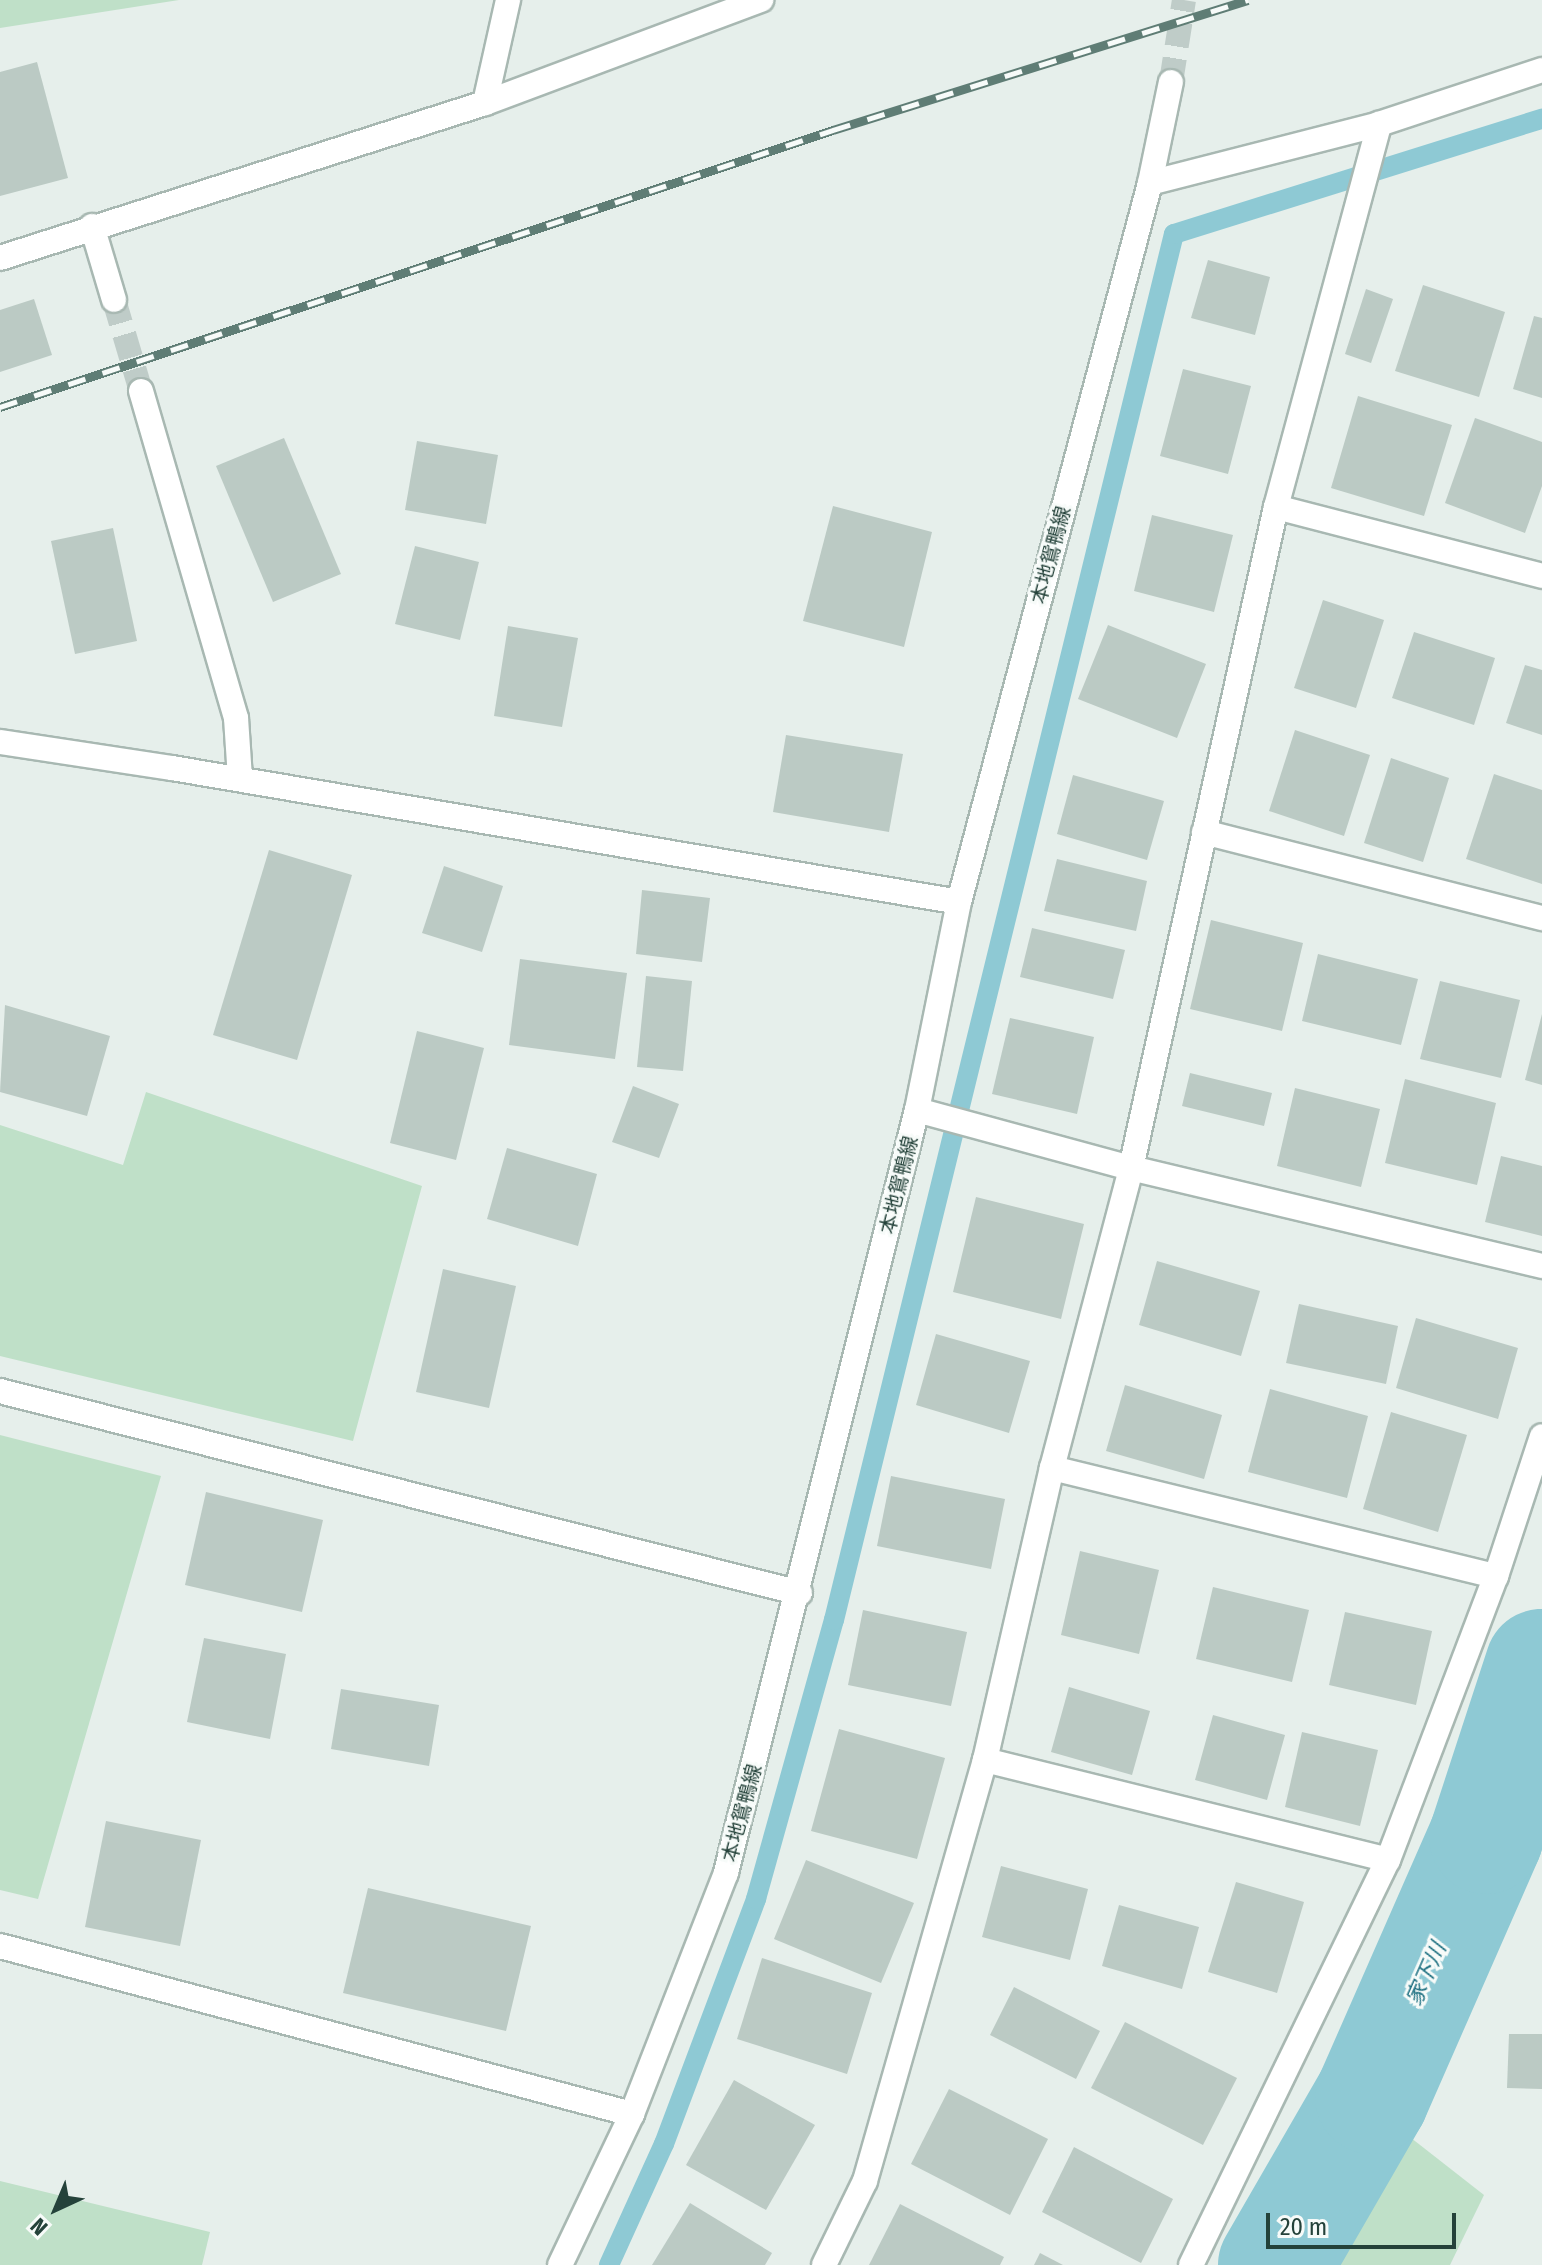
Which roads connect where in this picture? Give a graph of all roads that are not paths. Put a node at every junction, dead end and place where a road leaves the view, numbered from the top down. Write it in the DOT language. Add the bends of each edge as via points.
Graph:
graph roads {
  1 [pos="508,0"];
  2 [pos="761,0"];
  3 [pos="1542,70"];
  4 [pos="1171,82"];
  5 [pos="485,103"];
  6 [pos="1379,124"];
  7 [pos="1150,183"];
  8 [pos="92,226"];
  9 [pos="0,258"];
  10 [pos="114,300"];
  11 [pos="141,391"];
  12 [pos="1276,507"];
  13 [pos="1542,576"];
  14 [pos="0,742"];
  15 [pos="240,778"];
  16 [pos="1204,832"];
  17 [pos="959,902"];
  18 [pos="1542,918"];
  19 [pos="917,1110"];
  20 [pos="1131,1168"];
  21 [pos="1542,1266"];
  22 [pos="0,1391"];
  23 [pos="1542,1436"];
  24 [pos="1052,1468"];
  25 [pos="1496,1576"];
  26 [pos="800,1593"];
  27 [pos="985,1760"];
  28 [pos="1388,1860"];
  29 [pos="0,1946"];
  30 [pos="632,2114"];
  31 [pos="560,2265"];
  32 [pos="824,2265"];
  33 [pos="1191,2265"];
  1 -- 5 [label="street"];
  2 -- 5 [label="street"];
  3 -- 6 [label="street"];
  4 -- 7 [label="street, 本地鴛鴨線"];
  5 -- 8 [label="street"];
  6 -- 7 [label="street"];
  6 -- 12 [label="street"];
  7 -- 17 [label="street, 本地鴛鴨線"];
  8 -- 9 [label="street"];
  8 -- 10 [label="street"];
  11 -- 15 [label="street" via="236,718"];
  12 -- 13 [label="street"];
  12 -- 16 [label="street"];
  14 -- 15 [label="street"];
  15 -- 17 [label="street"];
  16 -- 18 [label="street"];
  16 -- 20 [label="street"];
  17 -- 19 [label="street, 本地鴛鴨線"];
  19 -- 20 [label="street"];
  19 -- 26 [label="street, 本地鴛鴨線"];
  20 -- 21 [label="street"];
  20 -- 24 [label="street"];
  22 -- 26 [label="street"];
  23 -- 25 [label="street"];
  24 -- 25 [label="street"];
  24 -- 27 [label="street"];
  25 -- 28 [label="street"];
  26 -- 30 [label="street, 本地鴛鴨線" via="726,1873"];
  27 -- 28 [label="street"];
  27 -- 32 [label="street" via="865,2181"];
  28 -- 33 [label="street"];
  29 -- 30 [label="street"];
  30 -- 31 [label="street, 本地鴛鴨線"];
}
